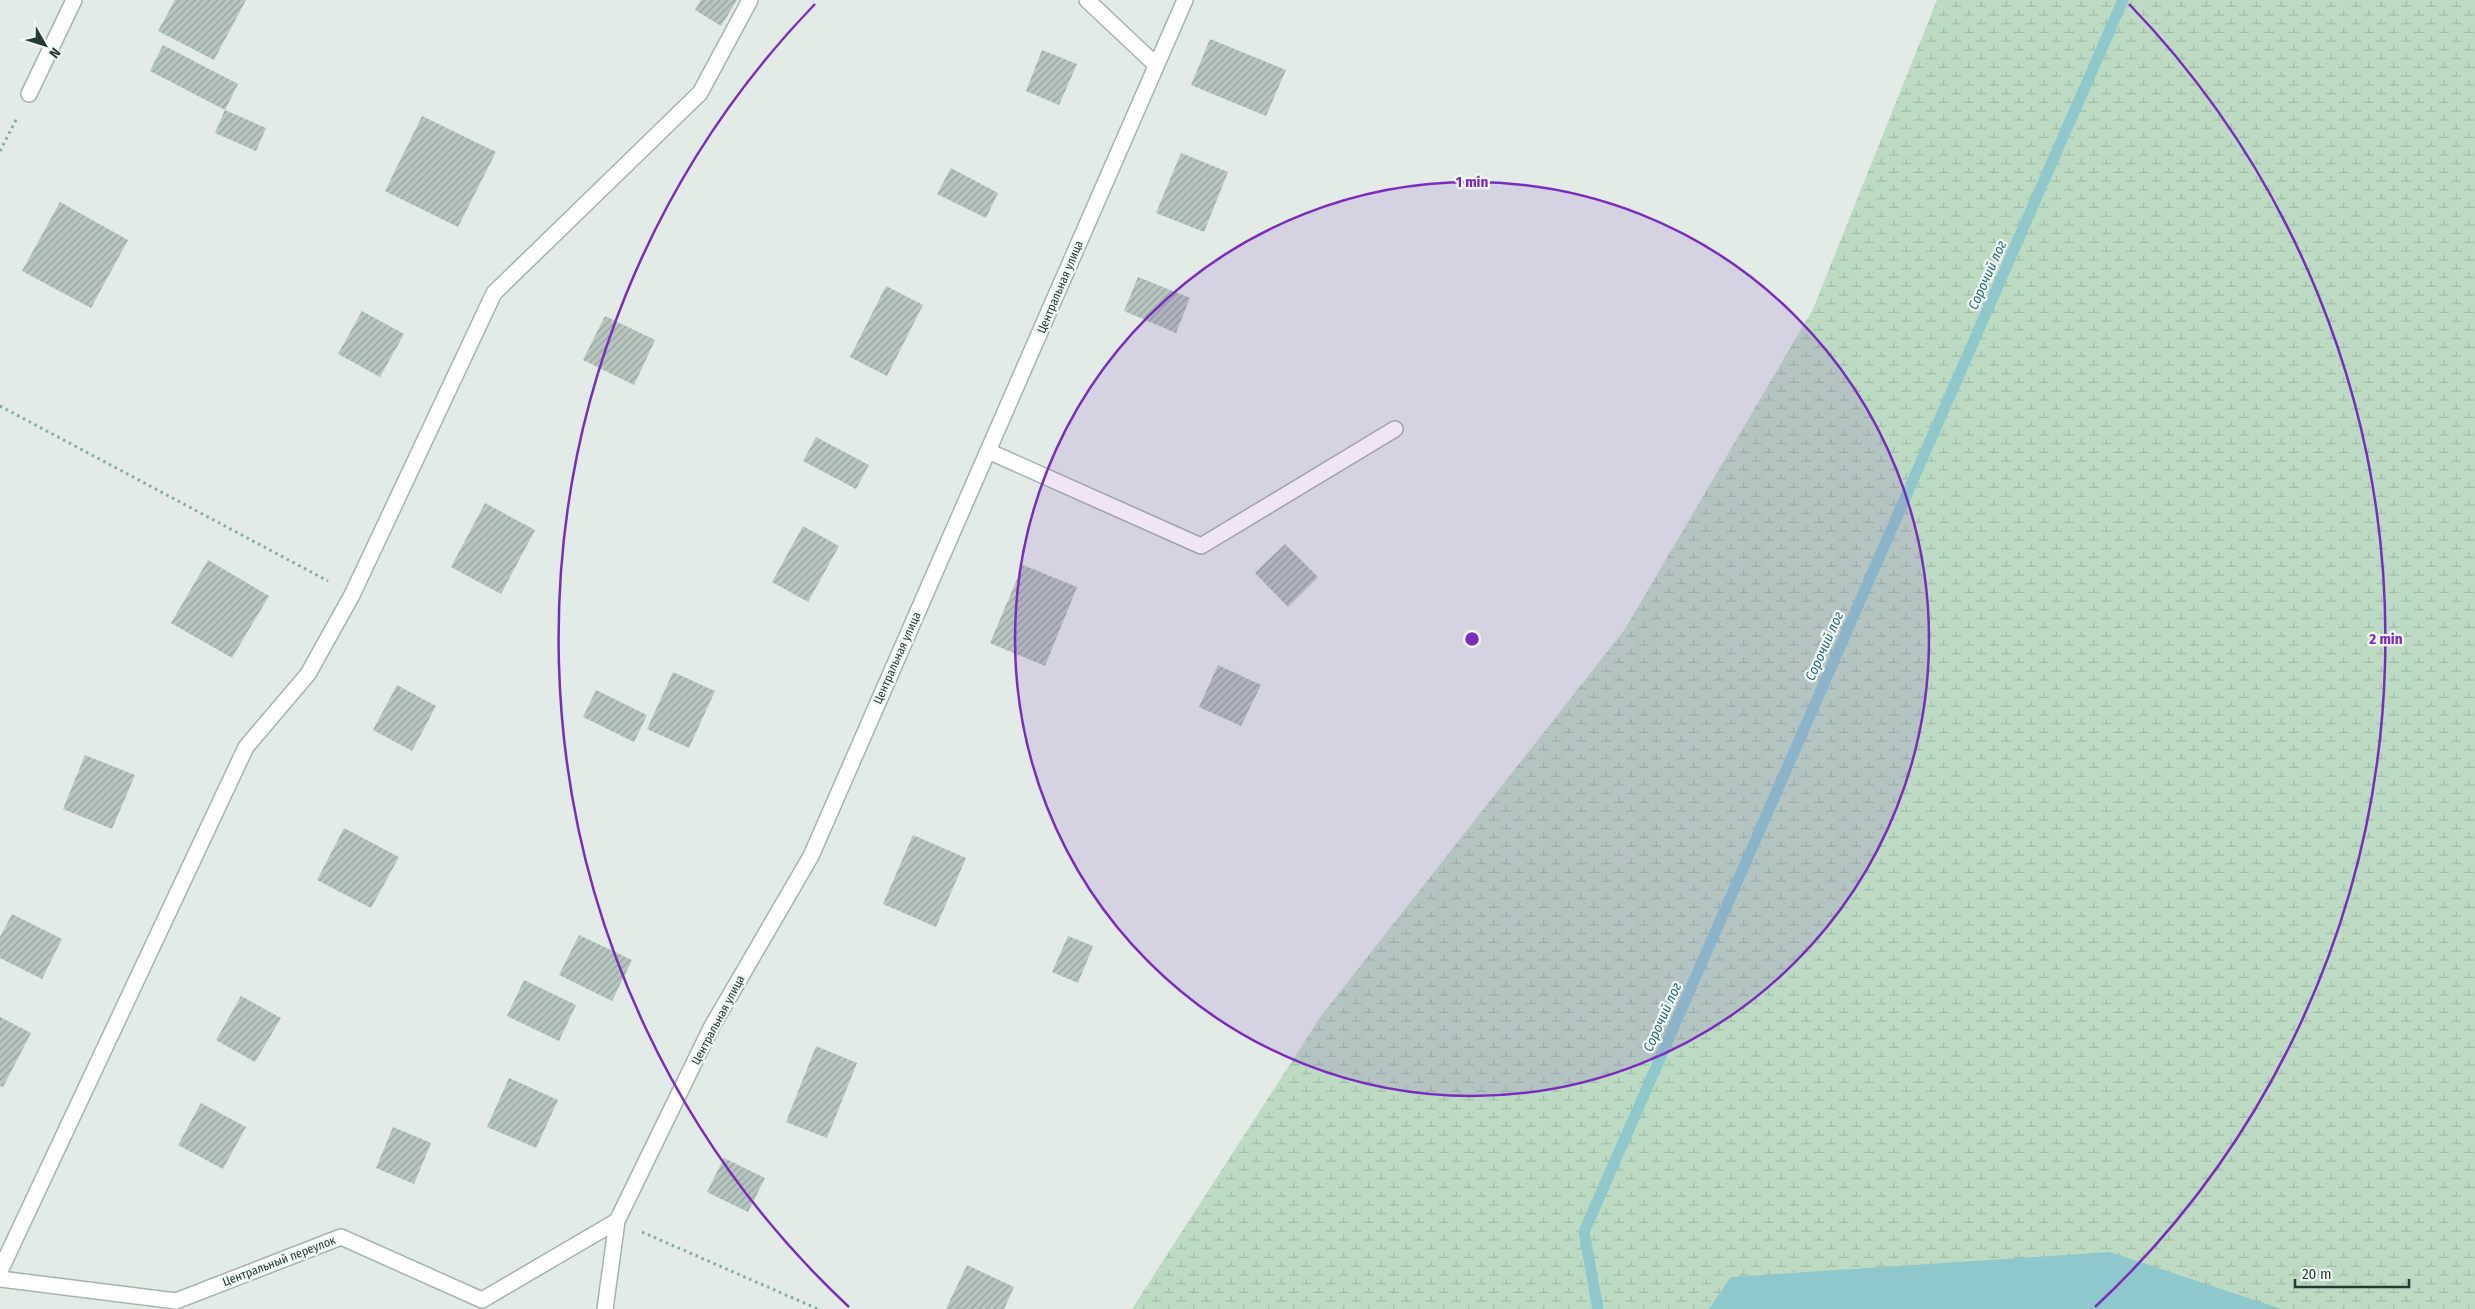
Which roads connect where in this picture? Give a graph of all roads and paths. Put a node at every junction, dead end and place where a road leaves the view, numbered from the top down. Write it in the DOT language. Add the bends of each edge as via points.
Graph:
graph roads {
  1 [pos="74,0"];
  2 [pos="750,0"];
  3 [pos="1087,0"];
  4 [pos="1185,0"];
  5 [pos="1156,65"];
  6 [pos="29,94"];
  7 [pos="0,151"];
  8 [pos="0,406"];
  9 [pos="1395,429"];
  10 [pos="988,451"];
  11 [pos="352,595"];
  12 [pos="617,1221"];
  13 [pos="0,1271"];
  14 [pos="0,1279"];
  15 [pos="605,1309"];
  16 [pos="818,1309"];
  1 -- 6 [label="street"];
  2 -- 11 [label="street" via="700,93 494,293"];
  3 -- 5 [label="street"];
  4 -- 5 [label="street, Центральная улица"];
  5 -- 10 [label="street, Центральная улица"];
  6 -- 7 [label="path"];
  8 -- 11 [label="path"];
  9 -- 10 [label="street" via="1201,546"];
  10 -- 12 [label="street, Центральная улица" via="810,856 712,1028"];
  11 -- 13 [label="street" via="308,674 246,747"];
  12 -- 14 [label="street, Центральный переулок" via="482,1300 341,1237 176,1301"];
  12 -- 15 [label="street, Центральная улица"];
  12 -- 16 [label="path"];
}
